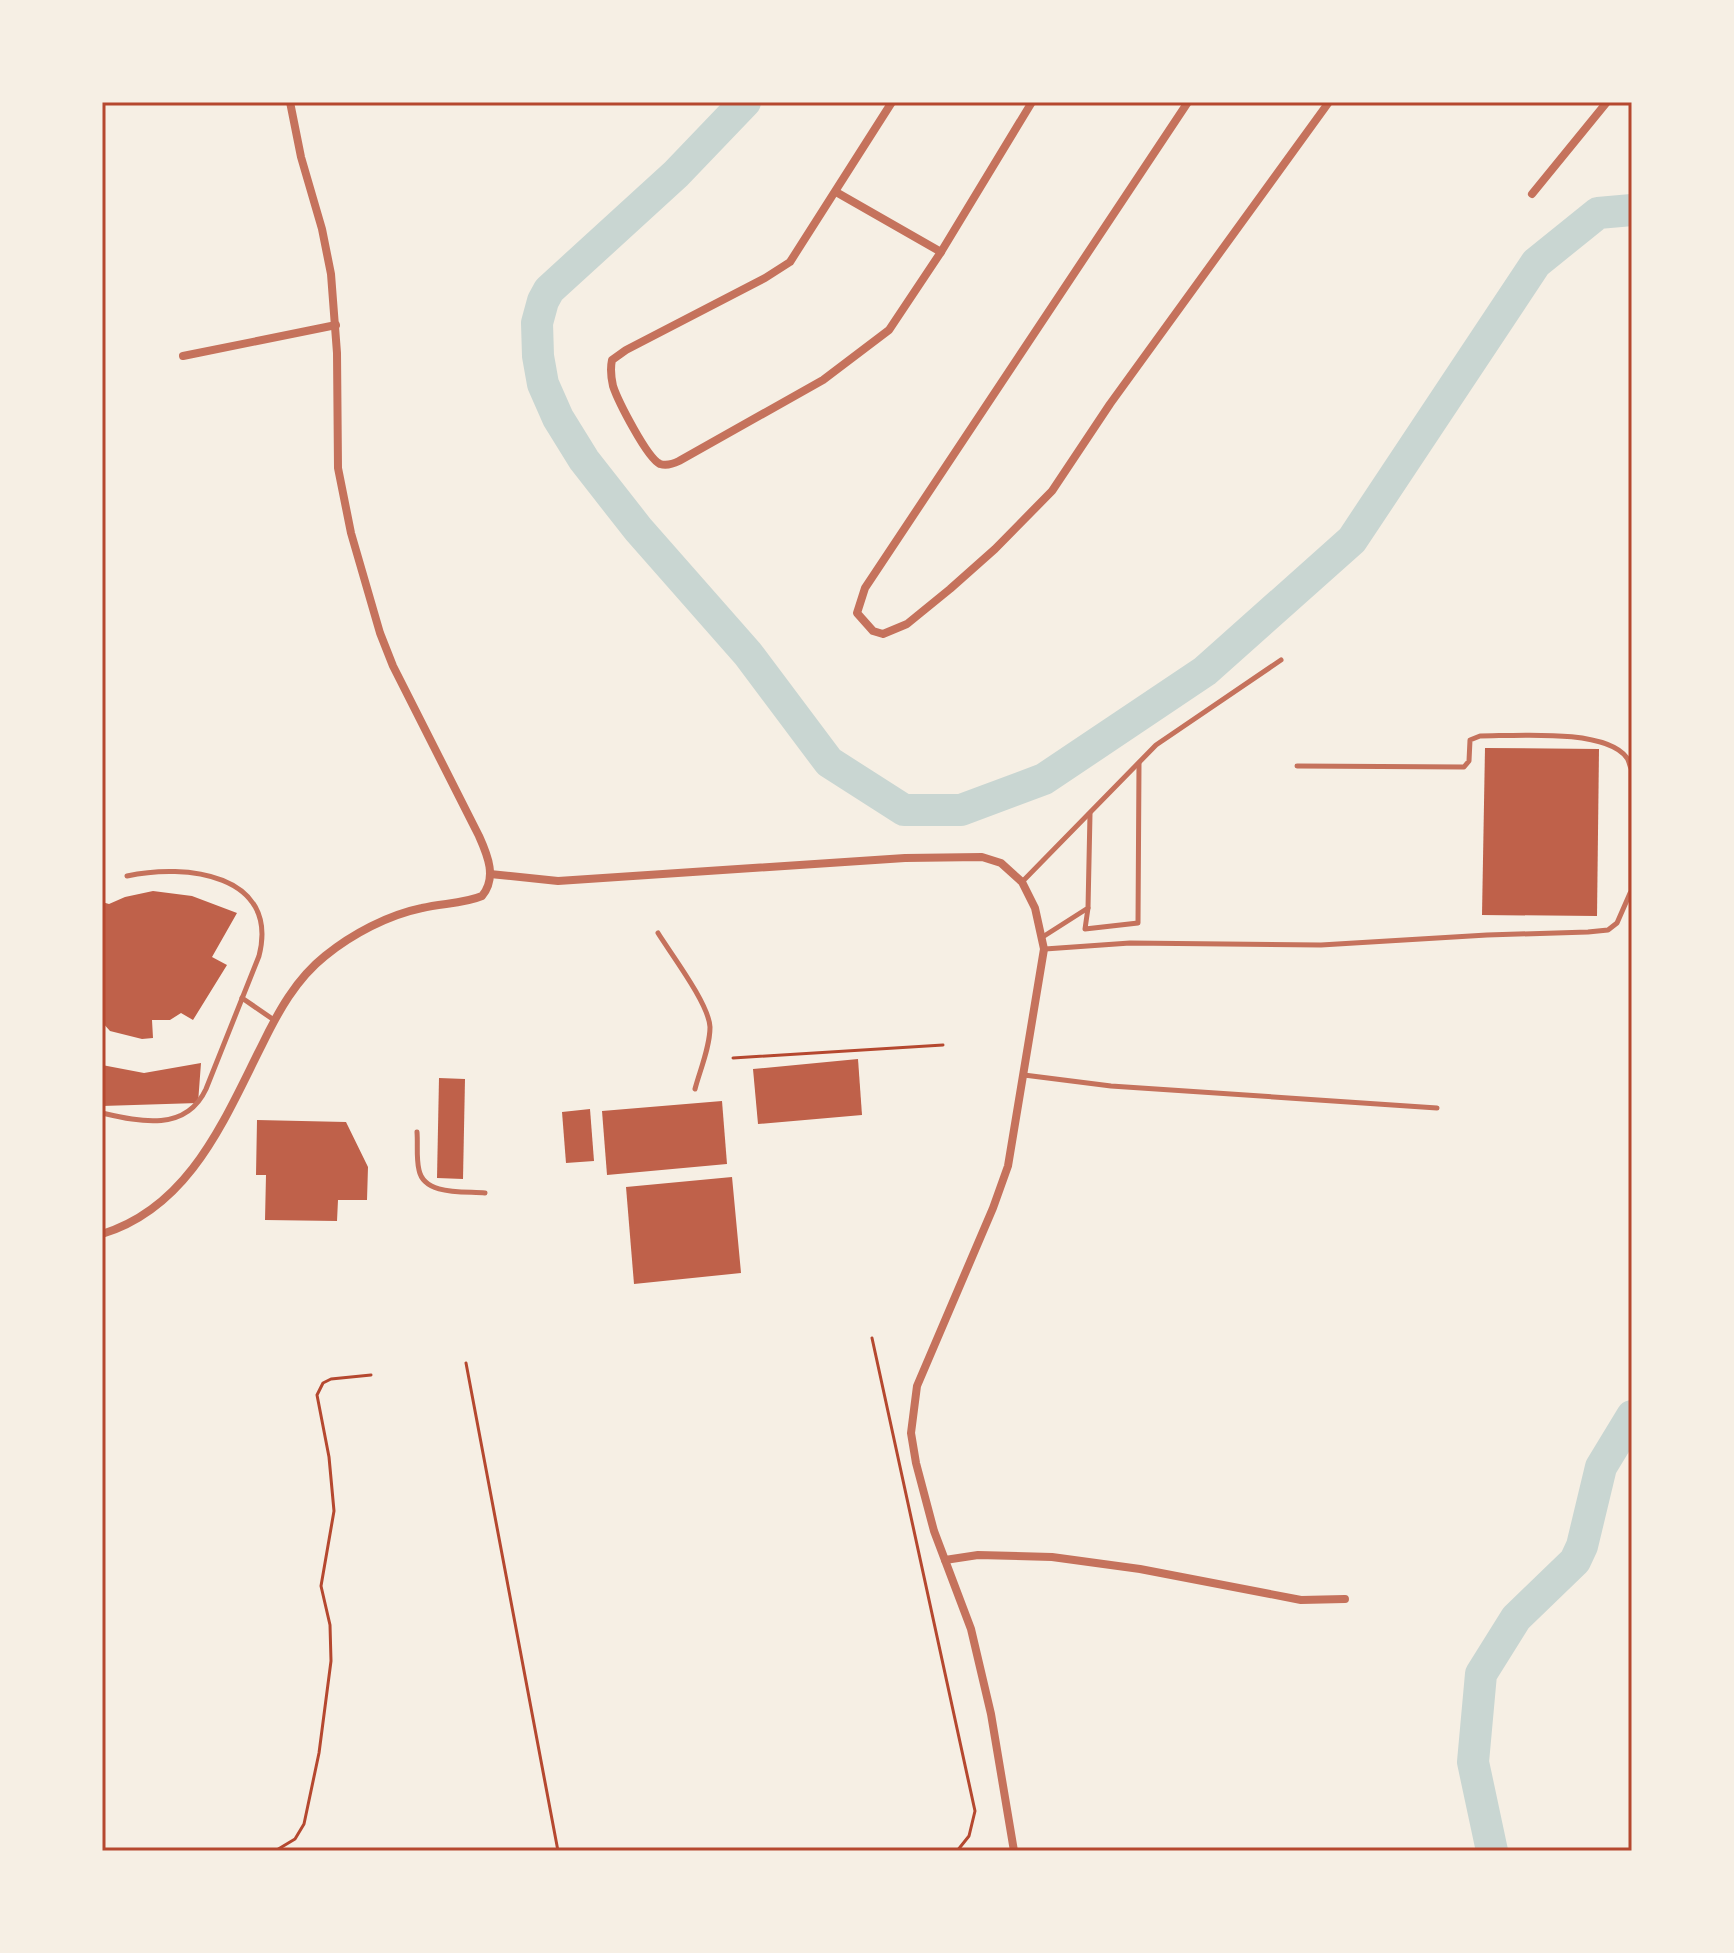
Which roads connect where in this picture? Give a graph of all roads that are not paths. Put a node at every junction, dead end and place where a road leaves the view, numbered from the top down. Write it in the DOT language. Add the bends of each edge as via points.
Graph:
graph roads {
  1 [pos="290,102"];
  2 [pos="892,102"];
  3 [pos="1032,102"];
  4 [pos="1188,102"];
  5 [pos="1329,102"];
  6 [pos="1607,102"];
  7 [pos="836,192"];
  8 [pos="1532,194"];
  9 [pos="941,252"];
  10 [pos="336,325"];
  11 [pos="183,356"];
  12 [pos="1281,660"];
  13 [pos="1139,762"];
  14 [pos="1297,766"];
  15 [pos="1090,813"];
  16 [pos="490,874"];
  17 [pos="127,876"];
  18 [pos="1022,882"];
  19 [pos="1088,908"];
  20 [pos="658,933"];
  21 [pos="1041,938"];
  22 [pos="1044,949"];
  23 [pos="242,998"];
  24 [pos="274,1020"];
  25 [pos="1023,1075"];
  26 [pos="695,1089"];
  27 [pos="1437,1108"];
  28 [pos="102,1113"];
  29 [pos="417,1132"];
  30 [pos="485,1193"];
  31 [pos="102,1234"];
  32 [pos="945,1560"];
  33 [pos="1345,1599"];
  34 [pos="1014,1851"];
  1 -- 10 [label="street" via="325,239"];
  2 -- 7 [label="street"];
  3 -- 9 [label="street"];
  4 -- 5 [label="street" via="865,588 857,613 873,631 883,634 907,624 1052,491"];
  6 -- 8 [label="street"];
  7 -- 9 [label="street"];
  7 -- 9 [label="street" via="790,262 615,356 610,365 617,394 660,464 673,464 823,380 869,346 900,316"];
  10 -- 11 [label="street"];
  10 -- 16 [label="street" via="338,468 366,585 393,666 479,836"];
  12 -- 13 [label="lane"];
  13 -- 15 [label="lane"];
  13 -- 19 [label="lane" via="1138,923 1085,929"];
  14 -- 22 [label="lane" via="1464,767 1470,740 1480,736 1580,738 1614,747 1628,759 1631,770 1631,891 1624,910 1608,930 1588,932 1335,945 1130,943"];
  15 -- 18 [label="lane"];
  15 -- 19 [label="lane"];
  16 -- 18 [label="street" via="558,881 982,857 1001,863"];
  16 -- 24 [label="street" via="482,896 407,912 345,941 306,974"];
  17 -- 23 [label="lane" via="191,872 245,893 256,907 263,934"];
  18 -- 21 [label="street"];
  19 -- 21 [label="lane"];
  20 -- 26 [label="lane" via="709,1020"];
  21 -- 22 [label="street"];
  22 -- 25 [label="street"];
  23 -- 24 [label="lane"];
  23 -- 28 [label="lane" via="201,1101 191,1112 166,1120"];
  24 -- 31 [label="street" via="191,1173 154,1209"];
  25 -- 27 [label="lane"];
  25 -- 32 [label="street" via="1008,1166 917,1386 911,1433"];
  29 -- 30 [label="lane" via="419,1172 425,1182 435,1188"];
  32 -- 33 [label="street" via="978,1555 1052,1557 1301,1600"];
  32 -- 34 [label="street" via="971,1629"];
}
